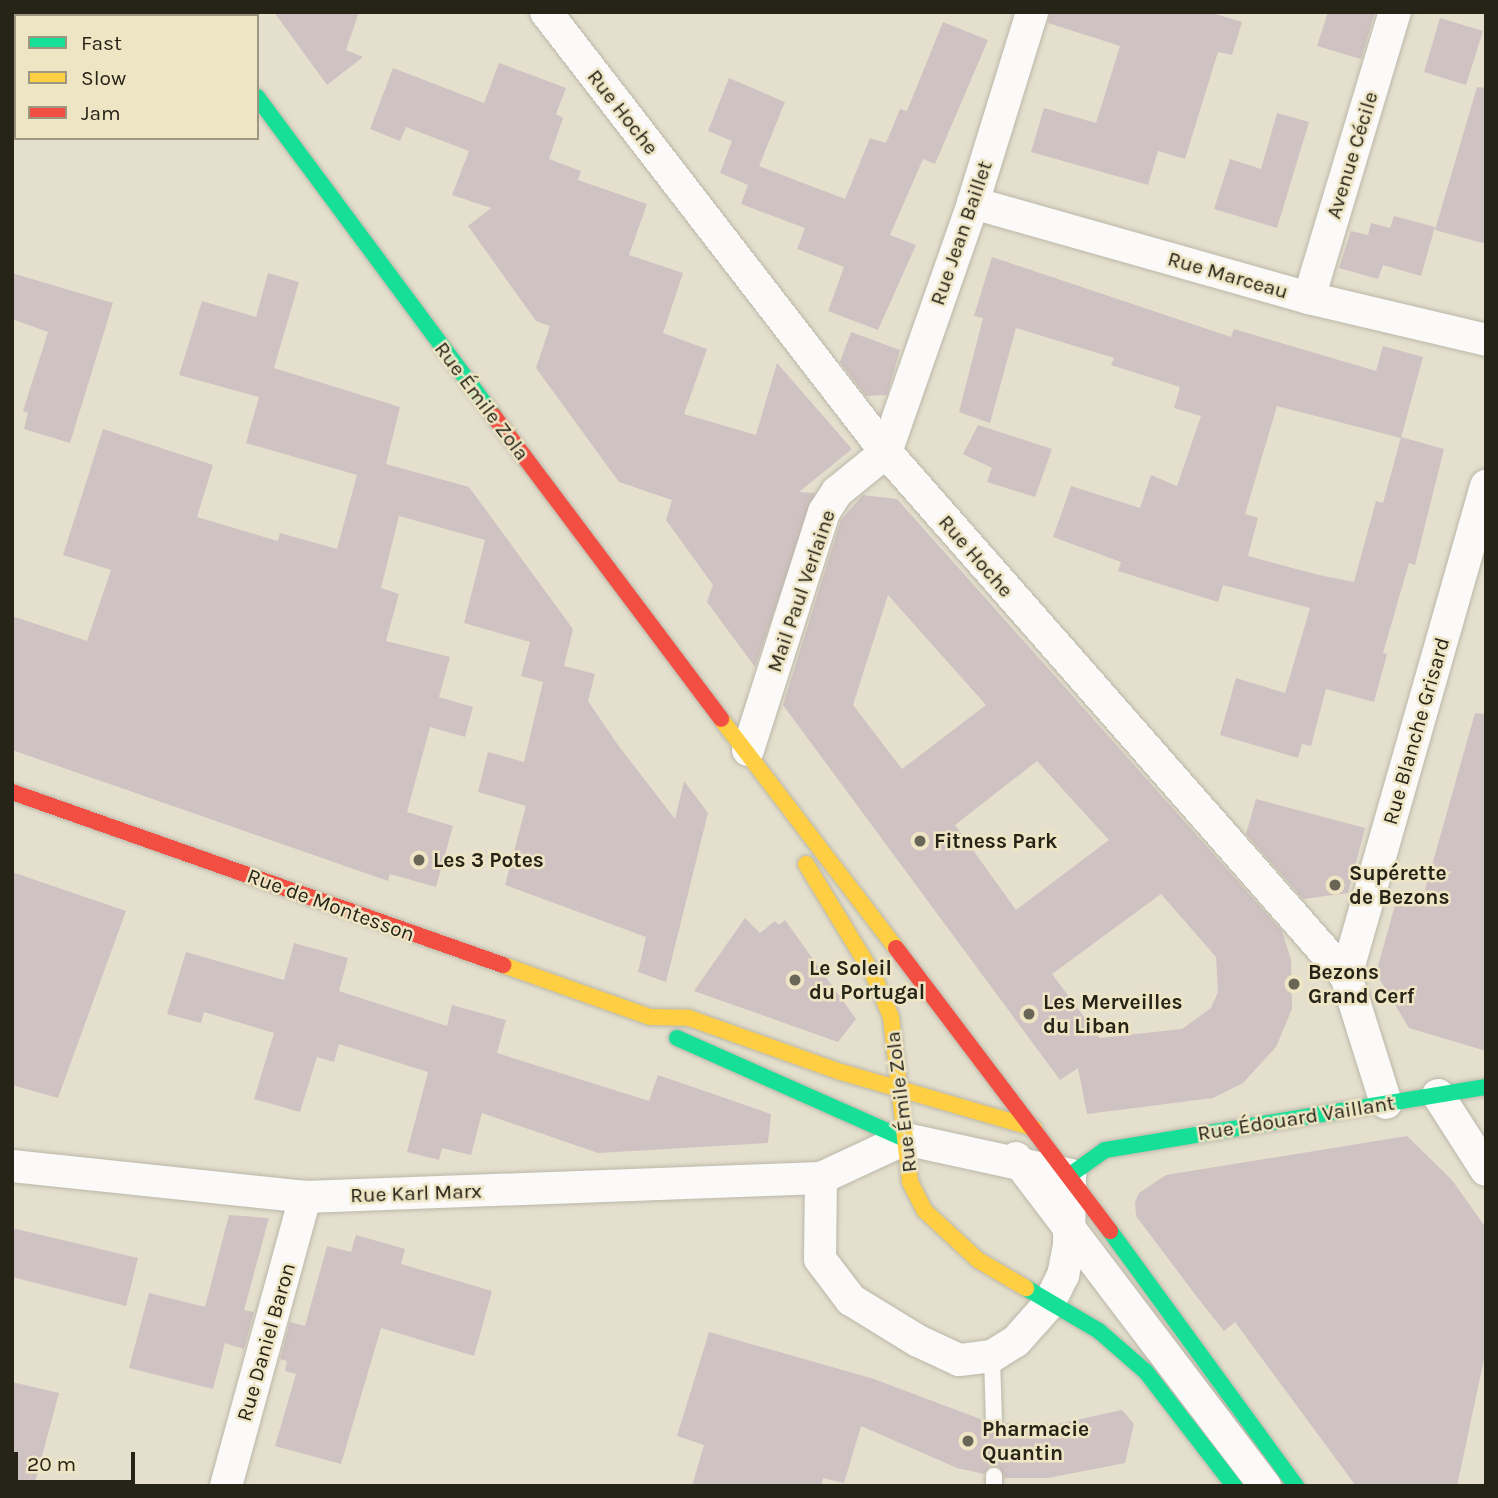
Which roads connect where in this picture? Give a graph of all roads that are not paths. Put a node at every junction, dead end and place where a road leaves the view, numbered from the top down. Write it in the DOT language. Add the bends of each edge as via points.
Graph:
graph roads {
  1 [pos="546,12"];
  2 [pos="1032,12"];
  3 [pos="1395,12"];
  4 [pos="259,100"];
  5 [pos="973,203"];
  6 [pos="1309,299"];
  7 [pos="1486,341"];
  8 [pos="886,452"];
  9 [pos="1486,486"];
  10 [pos="708,704"];
  11 [pos="748,750"];
  12 [pos="12,792"];
  13 [pos="1346,976"];
  14 [pos="650,1017"];
  15 [pos="1486,1087"];
  16 [pos="898,1090"];
  17 [pos="1438,1095"];
  18 [pos="1386,1103"];
  19 [pos="984,1114"];
  20 [pos="1034,1128"];
  21 [pos="1058,1135"];
  22 [pos="905,1139"];
  23 [pos="1082,1142"];
  24 [pos="1105,1150"];
  25 [pos="1020,1163"];
  26 [pos="12,1166"];
  27 [pos="1486,1170"];
  28 [pos="1070,1175"];
  29 [pos="821,1178"];
  30 [pos="305,1197"];
  31 [pos="1069,1229"];
  32 [pos="1049,1304"];
  33 [pos="992,1356"];
  34 [pos="993,1423"];
  35 [pos="226,1486"];
  36 [pos="1234,1486"];
  37 [pos="1265,1486"];
  38 [pos="1296,1486"];
  1 -- 8 [label="street, Rue Hoche"];
  2 -- 5 [label="street, Rue Jean Baillet"];
  3 -- 6 [label="street, Avenue Cécile"];
  4 -- 10 [label="main road, Rue Émile Zola"];
  5 -- 6 [label="street, Rue Marceau"];
  5 -- 8 [label="street, Rue Jean Baillet"];
  6 -- 7 [label="street, Rue Marceau"];
  8 -- 11 [label="street, Mail Paul Verlaine" via="837,492 824,512"];
  8 -- 13 [label="street, Rue Hoche"];
  9 -- 13 [label="street, Rue Blanche Grisard"];
  10 -- 11 [label="main road, Rue Émile Zola"];
  10 -- 16 [label="main road, Rue Émile Zola" via="873,974 891,1017"];
  11 -- 20 [label="main road, Rue Émile Zola"];
  12 -- 14 [label="main road, Rue de Montesson"];
  13 -- 18 [label="street, Rue Hoche"];
  14 -- 16 [label="main road, Rue de Montesson" via="689,1018"];
  14 -- 22 [label="main road, Rue de Montesson" via="682,1043 803,1090"];
  15 -- 17 [label="main road, Rue Édouard Vaillant"];
  16 -- 19 [label="main road, Rue de Montesson"];
  16 -- 22 [label="main road, Rue Émile Zola"];
  17 -- 18 [label="main road, Rue Édouard Vaillant"];
  17 -- 27 [label="street"];
  18 -- 24 [label="main road, Rue Édouard Vaillant"];
  19 -- 20 [label="main road, Rue de Montesson"];
  19 -- 25 [label="street"];
  20 -- 21 [label="main road"];
  20 -- 28 [label="main road, Rue Émile Zola"];
  22 -- 25 [label="street"];
  22 -- 29 [label="street"];
  22 -- 32 [label="main road, Rue Émile Zola" via="910,1182 925,1211 978,1260"];
  23 -- 24 [label="main road, Rue Édouard Vaillant"];
  24 -- 28 [label="main road, Rue Édouard Vaillant"];
  25 -- 28 [label="street"];
  25 -- 31 [label="street"];
  26 -- 30 [label="street, Rue Karl Marx"];
  28 -- 31 [label="street"];
  28 -- 38 [label="main road, Rue Émile Zola"];
  29 -- 30 [label="street, Rue Karl Marx"];
  29 -- 33 [label="street" via="820,1259 851,1300 959,1360"];
  30 -- 35 [label="street, Rue Daniel Baron"];
  31 -- 32 [label="street" via="1063,1275"];
  31 -- 37 [label="street"];
  32 -- 33 [label="street" via="1016,1341"];
  32 -- 36 [label="main road, Rue Émile Zola" via="1099,1331 1146,1372"];
  33 -- 34 [label="lane"];
}
